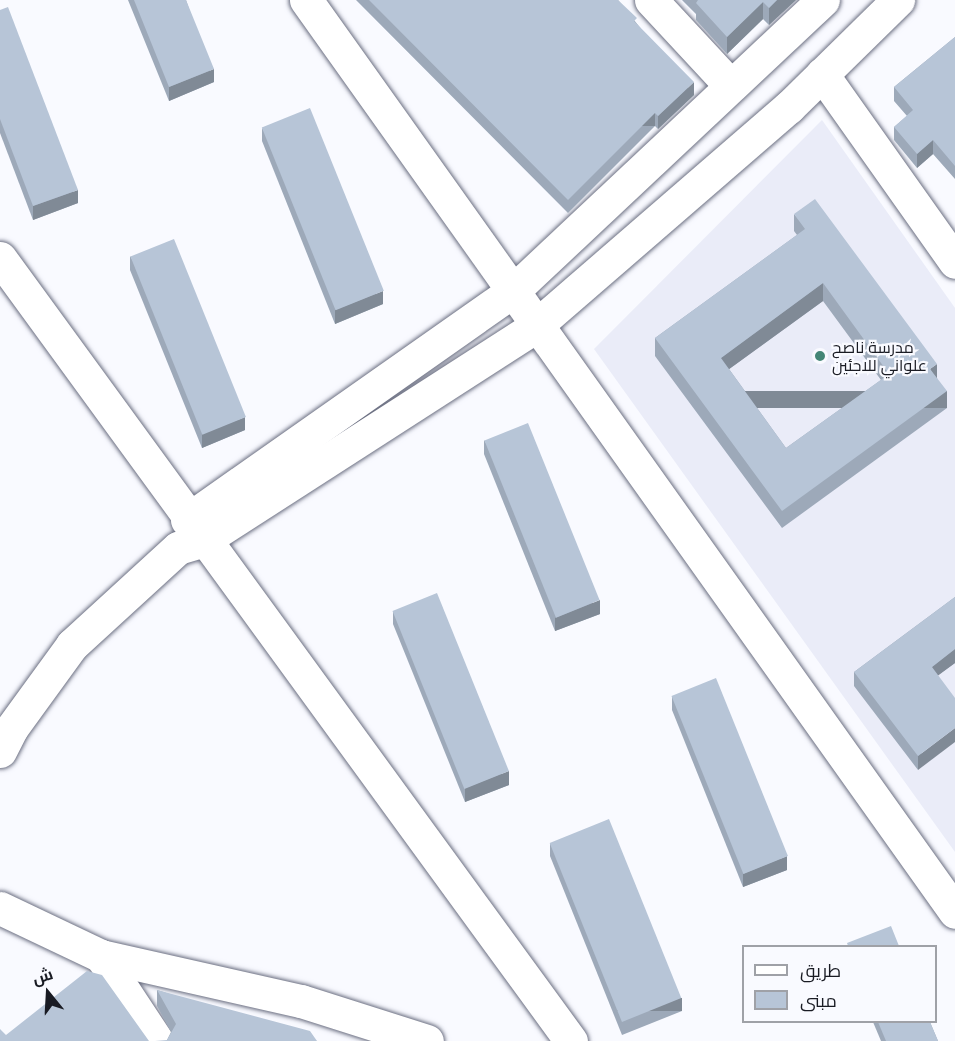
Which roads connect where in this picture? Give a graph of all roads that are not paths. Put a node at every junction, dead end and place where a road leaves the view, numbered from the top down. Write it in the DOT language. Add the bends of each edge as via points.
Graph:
graph roads {
  1 [pos="306,0"];
  2 [pos="651,0"];
  3 [pos="823,0"];
  4 [pos="898,0"];
  5 [pos="822,74"];
  6 [pos="731,86"];
  7 [pos="952,254"];
  8 [pos="0,258"];
  9 [pos="513,291"];
  10 [pos="537,325"];
  11 [pos="190,536"];
  12 [pos="0,751"];
  13 [pos="0,909"];
  14 [pos="955,912"];
  15 [pos="101,956"];
  16 [pos="157,1041"];
  17 [pos="427,1041"];
  18 [pos="572,1041"];
  1 -- 9 [label="main road"];
  2 -- 6 [label="main road"];
  3 -- 6 [label="main road"];
  4 -- 5 [label="main road"];
  5 -- 7 [label="main road"];
  5 -- 10 [label="main road"];
  6 -- 9 [label="main road"];
  8 -- 11 [label="main road"];
  9 -- 10 [label="main road"];
  9 -- 11 [label="main road"];
  10 -- 11 [label="main road"];
  10 -- 14 [label="main road"];
  11 -- 12 [label="main road" via="72,645 11,729"];
  11 -- 18 [label="main road"];
  13 -- 15 [label="main road"];
  15 -- 16 [label="main road"];
  15 -- 17 [label="main road" via="301,1001"];
}
